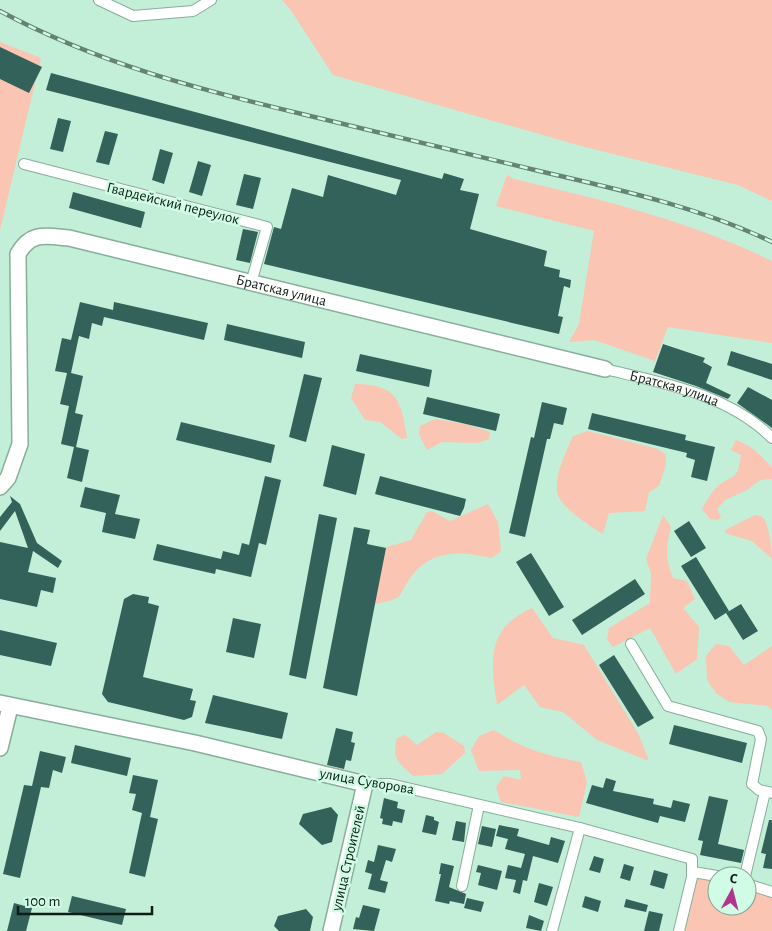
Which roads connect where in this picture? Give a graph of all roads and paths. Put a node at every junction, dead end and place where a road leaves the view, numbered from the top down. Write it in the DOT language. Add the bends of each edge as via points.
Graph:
graph roads {
  1 [pos="99,0"];
  2 [pos="211,0"];
  3 [pos="24,164"];
  4 [pos="251,283"];
  5 [pos="605,369"];
  6 [pos="772,438"];
  7 [pos="0,487"];
  8 [pos="631,644"];
  9 [pos="5,705"];
  10 [pos="0,748"];
  11 [pos="365,784"];
  12 [pos="768,793"];
  13 [pos="479,804"];
  14 [pos="580,828"];
  15 [pos="748,866"];
  16 [pos="693,872"];
  17 [pos="707,874"];
  18 [pos="462,886"];
  19 [pos="757,887"];
  20 [pos="772,892"];
  21 [pos="331,931"];
  22 [pos="552,931"];
  23 [pos="680,931"];
  1 -- 2 [label="street" via="133,16 193,11"];
  3 -- 4 [label="street, Гвардейский переулок" via="267,227"];
  4 -- 5 [label="street, Братская улица"];
  4 -- 7 [label="street, Братская улица" via="69,238 41,235 25,242 18,254 20,444 8,478"];
  5 -- 6 [label="street, Братская улица" via="703,395"];
  8 -- 12 [label="street" via="668,706 758,731 760,739 752,780 755,788"];
  9 -- 10 [label="street"];
  9 -- 11 [label="street, улица Суворова" via="196,744"];
  11 -- 13 [label="street, улица Суворова" via="390,784"];
  11 -- 21 [label="street, улица Строителей"];
  12 -- 15 [label="street"];
  13 -- 14 [label="street, улица Суворова"];
  13 -- 18 [label="street"];
  14 -- 16 [label="street, улица Суворова" via="692,859"];
  14 -- 22 [label="street"];
  16 -- 17 [label="street"];
  16 -- 23 [label="street"];
  19 -- 20 [label="street"];
}
